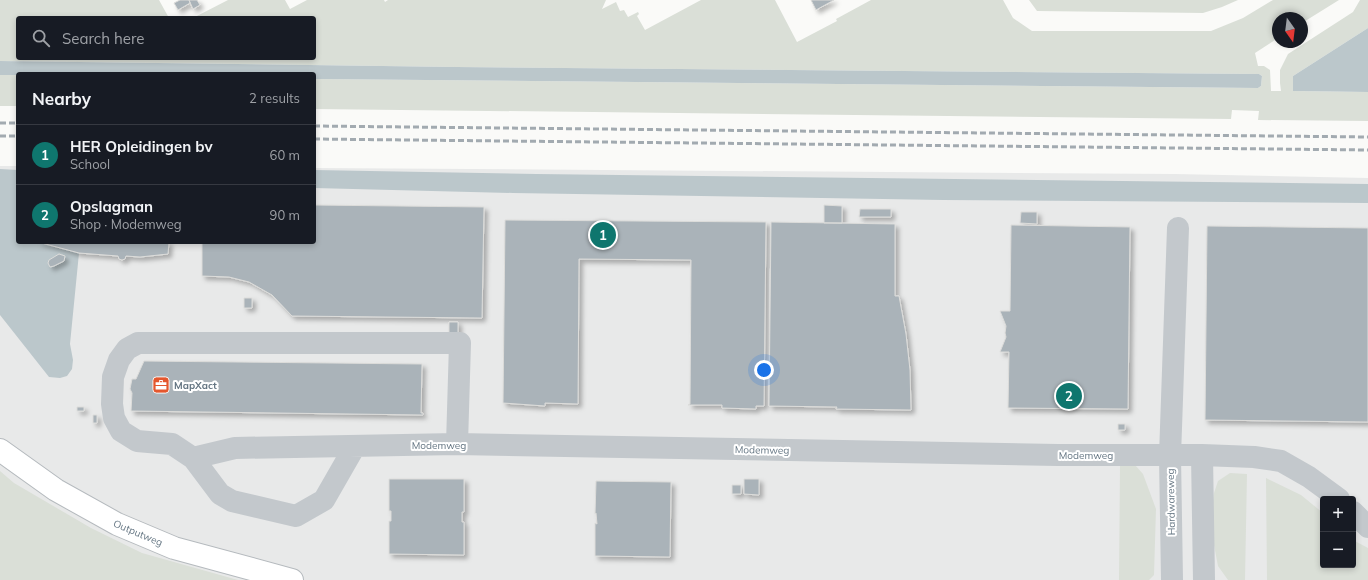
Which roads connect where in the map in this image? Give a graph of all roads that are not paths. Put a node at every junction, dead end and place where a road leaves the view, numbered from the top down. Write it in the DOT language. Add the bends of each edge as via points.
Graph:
graph roads {
  1 [pos="1178,228"];
  2 [pos="457,444"];
  3 [pos="355,446"];
  4 [pos="0,450"];
  5 [pos="1202,455"];
  6 [pos="1170,456"];
  7 [pos="193,458"];
  8 [pos="1335,496"];
  9 [pos="1356,515"];
  10 [pos="1368,526"];
  11 [pos="292,580"];
  12 [pos="1172,580"];
  13 [pos="1204,580"];
  1 -- 6 [label="street"];
  2 -- 3 [label="street, Modemweg"];
  2 -- 6 [label="street, Modemweg"];
  2 -- 7 [label="street" via="460,343 138,343 127,349 119,360 113,377 114,418 121,431 138,441 172,444"];
  3 -- 7 [label="street, Modemweg" via="235,448"];
  3 -- 7 [label="street" via="324,500 296,516 232,501 220,494"];
  4 -- 11 [label="main road, Outputweg" via="56,490 116,524 174,548"];
  5 -- 6 [label="street, Hardwareweg"];
  5 -- 8 [label="street, Hardwareweg" via="1281,461"];
  5 -- 13 [label="street"];
  6 -- 12 [label="street, Hardwareweg"];
  9 -- 10 [label="street"];
}
